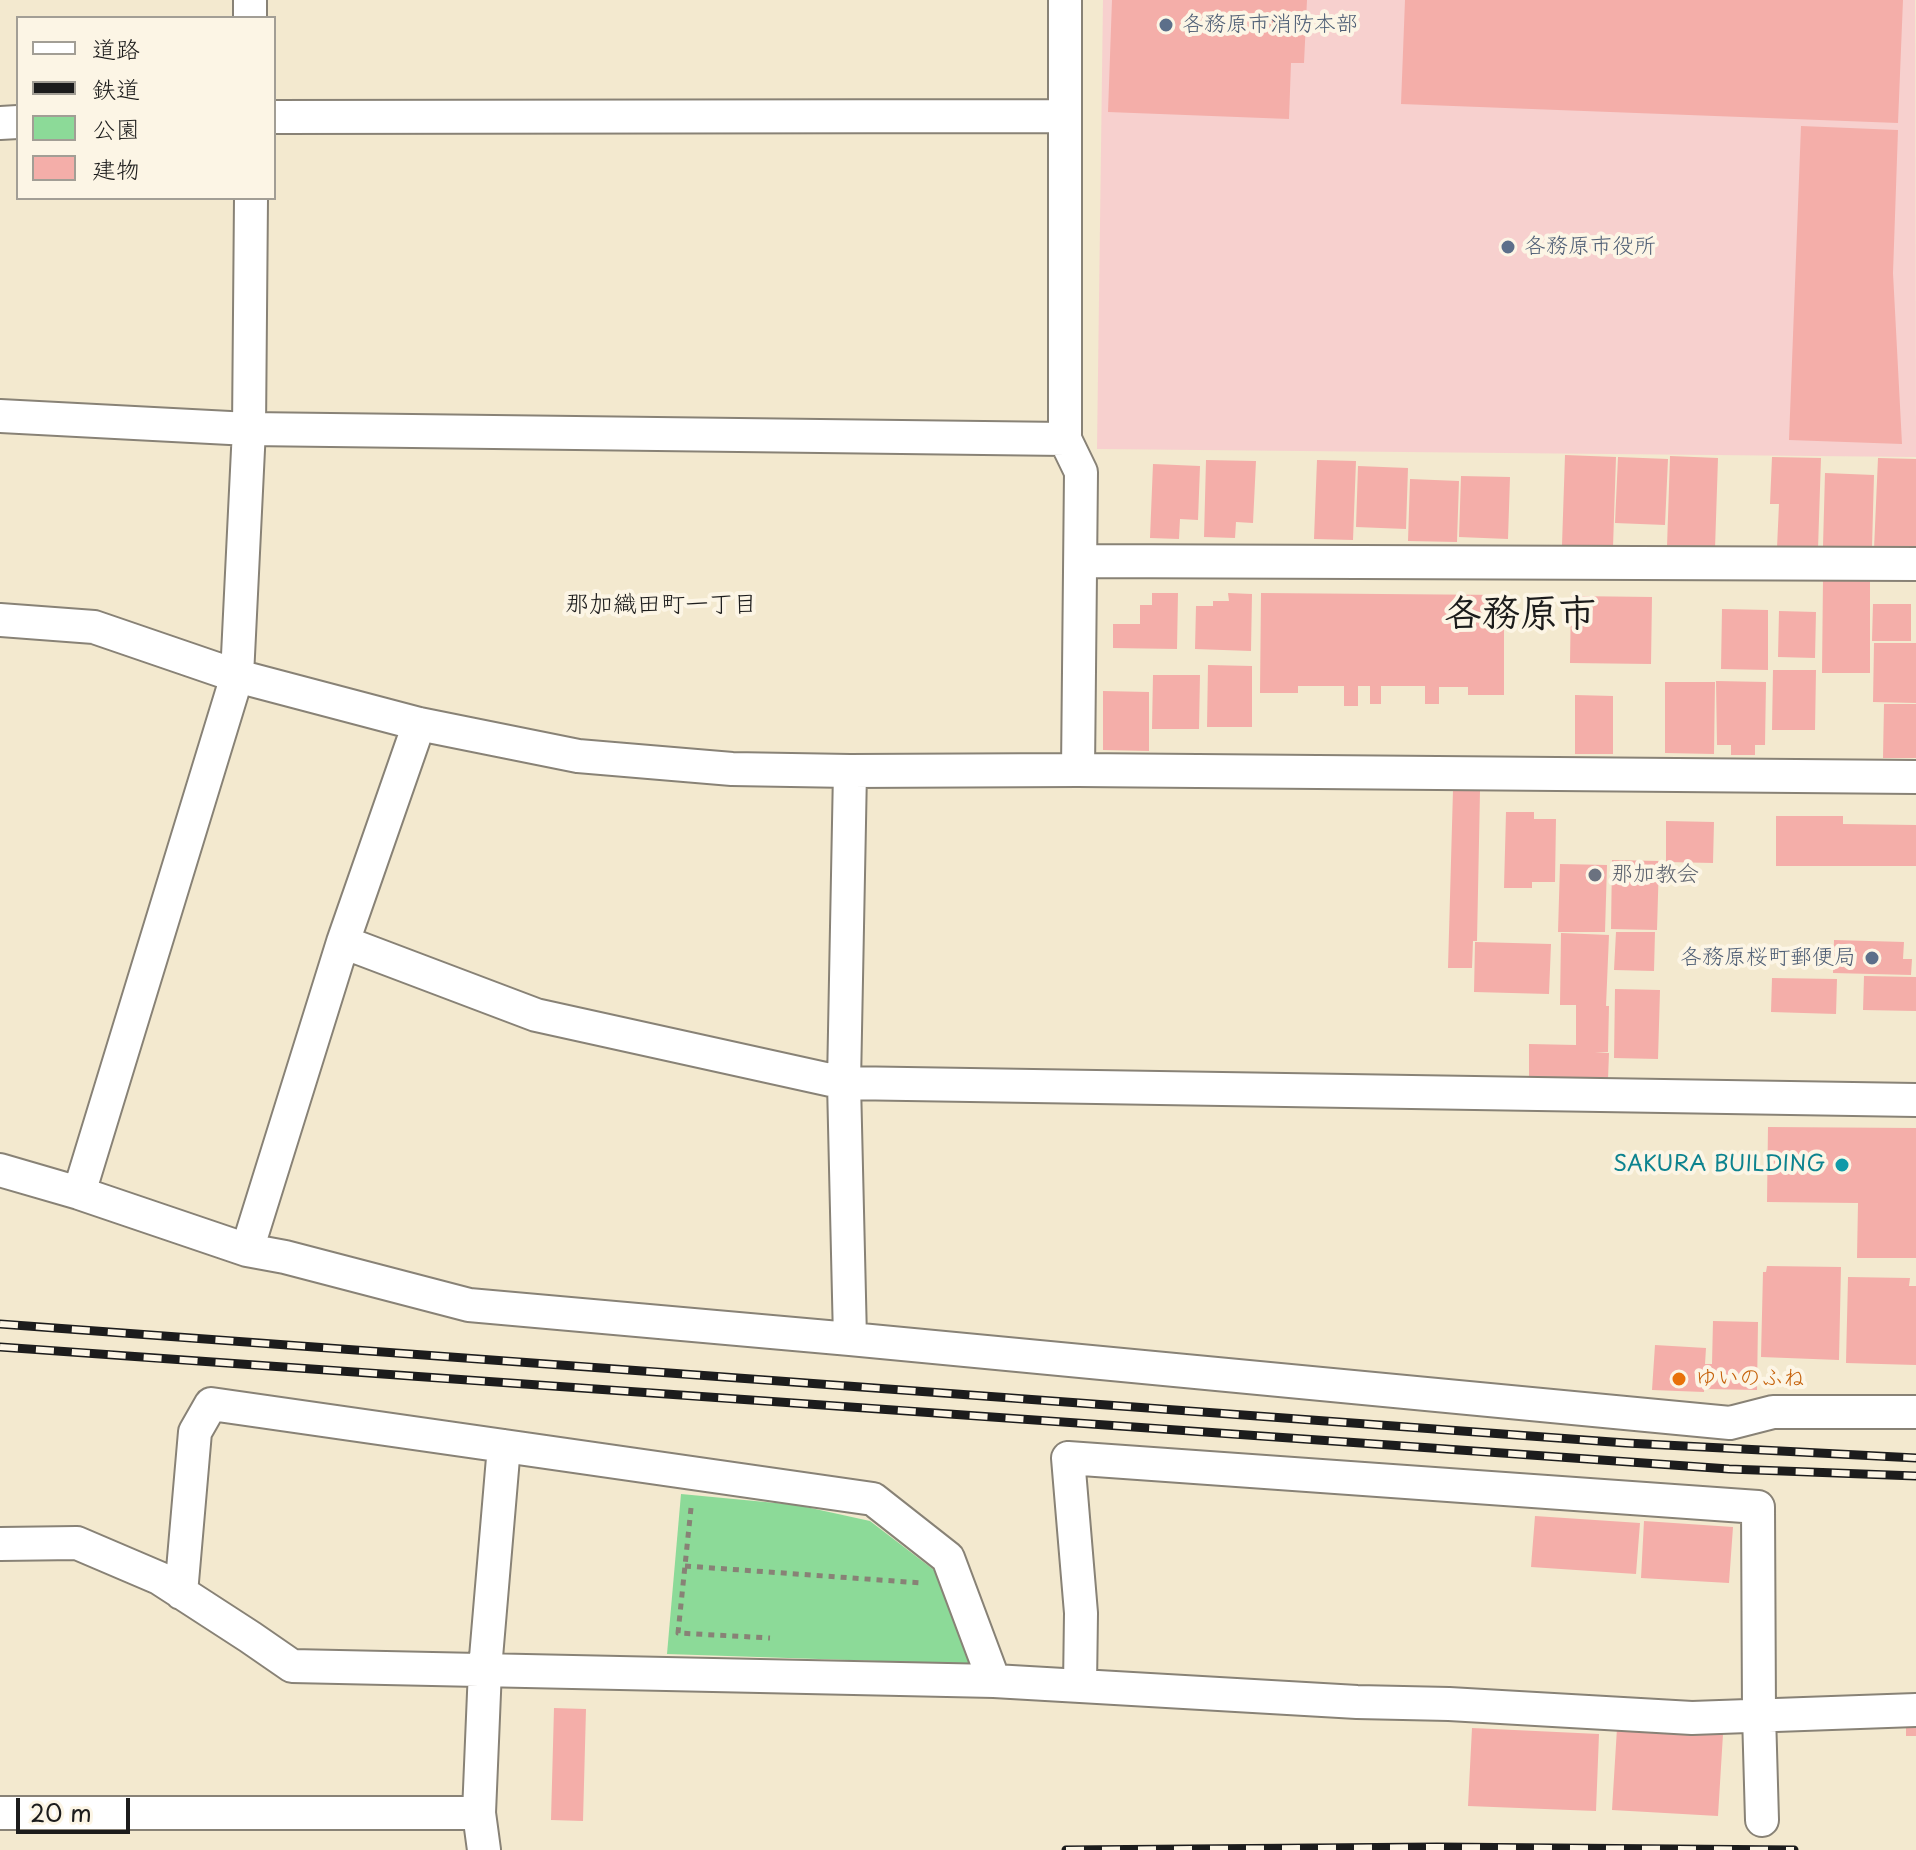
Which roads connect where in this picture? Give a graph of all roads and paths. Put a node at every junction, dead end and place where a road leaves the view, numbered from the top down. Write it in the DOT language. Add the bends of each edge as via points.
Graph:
graph roads {
  1 [pos="1065,0"];
  2 [pos="1065,116"];
  3 [pos="276,117"];
  4 [pos="251,200"];
  5 [pos="0,416"];
  6 [pos="249,429"];
  7 [pos="1065,439"];
  8 [pos="1081,561"];
  9 [pos="1916,564"];
  10 [pos="0,620"];
  11 [pos="237,676"];
  12 [pos="419,724"];
  13 [pos="1078,770"];
  14 [pos="850,771"];
  15 [pos="1916,777"];
  16 [pos="343,942"];
  17 [pos="844,1083"];
  18 [pos="1916,1100"];
  19 [pos="0,1170"];
  20 [pos="79,1193"];
  21 [pos="247,1250"];
  22 [pos="850,1339"];
  23 [pos="1916,1412"];
  24 [pos="504,1446"];
  25 [pos="725,1478"];
  26 [pos="0,1544"];
  27 [pos="685,1566"];
  28 [pos="922,1575"];
  29 [pos="923,1583"];
  30 [pos="181,1593"];
  31 [pos="927,1596"];
  32 [pos="773,1638"];
  33 [pos="485,1669"];
  34 [pos="994,1681"];
  35 [pos="1080,1686"];
  36 [pos="1916,1710"];
  37 [pos="1759,1714"];
  38 [pos="0,1813"];
  39 [pos="479,1813"];
  40 [pos="1762,1820"];
  41 [pos="484,1850"];
  1 -- 2 [label="street"];
  2 -- 3 [label="street"];
  2 -- 7 [label="street"];
  4 -- 6 [label="street"];
  5 -- 6 [label="street"];
  6 -- 7 [label="street"];
  6 -- 11 [label="street"];
  7 -- 8 [label="street" via="1081,472"];
  8 -- 9 [label="street"];
  8 -- 13 [label="street"];
  10 -- 11 [label="street" via="94,627"];
  11 -- 12 [label="street"];
  11 -- 20 [label="street"];
  12 -- 14 [label="street" via="578,756 732,769"];
  12 -- 16 [label="street"];
  13 -- 14 [label="street"];
  13 -- 15 [label="street"];
  14 -- 17 [label="street"];
  16 -- 17 [label="street" via="536,1015"];
  16 -- 21 [label="street"];
  17 -- 18 [label="street"];
  17 -- 22 [label="street"];
  19 -- 20 [label="street"];
  20 -- 21 [label="street"];
  21 -- 22 [label="street" via="469,1305"];
  22 -- 23 [label="street" via="1730,1423 1773,1412"];
  24 -- 25 [label="street"];
  24 -- 30 [label="street" via="211,1404 195,1432"];
  24 -- 33 [label="street"];
  25 -- 27 [label="path" via="719,1512 691,1505"];
  25 -- 34 [label="street" via="873,1499 948,1558"];
  26 -- 30 [label="street" via="77,1543"];
  27 -- 29 [label="path"];
  27 -- 32 [label="path" via="678,1633"];
  28 -- 29 [label="path"];
  29 -- 31 [label="path"];
  30 -- 33 [label="street" via="292,1666"];
  33 -- 34 [label="street"];
  33 -- 39 [label="street"];
  34 -- 35 [label="street"];
  35 -- 37 [label="street" via="1692,1718"];
  35 -- 37 [label="street" via="1081,1613 1068,1458 1758,1507"];
  36 -- 37 [label="street"];
  37 -- 40 [label="street"];
  38 -- 39 [label="street"];
  39 -- 41 [label="street"];
}
